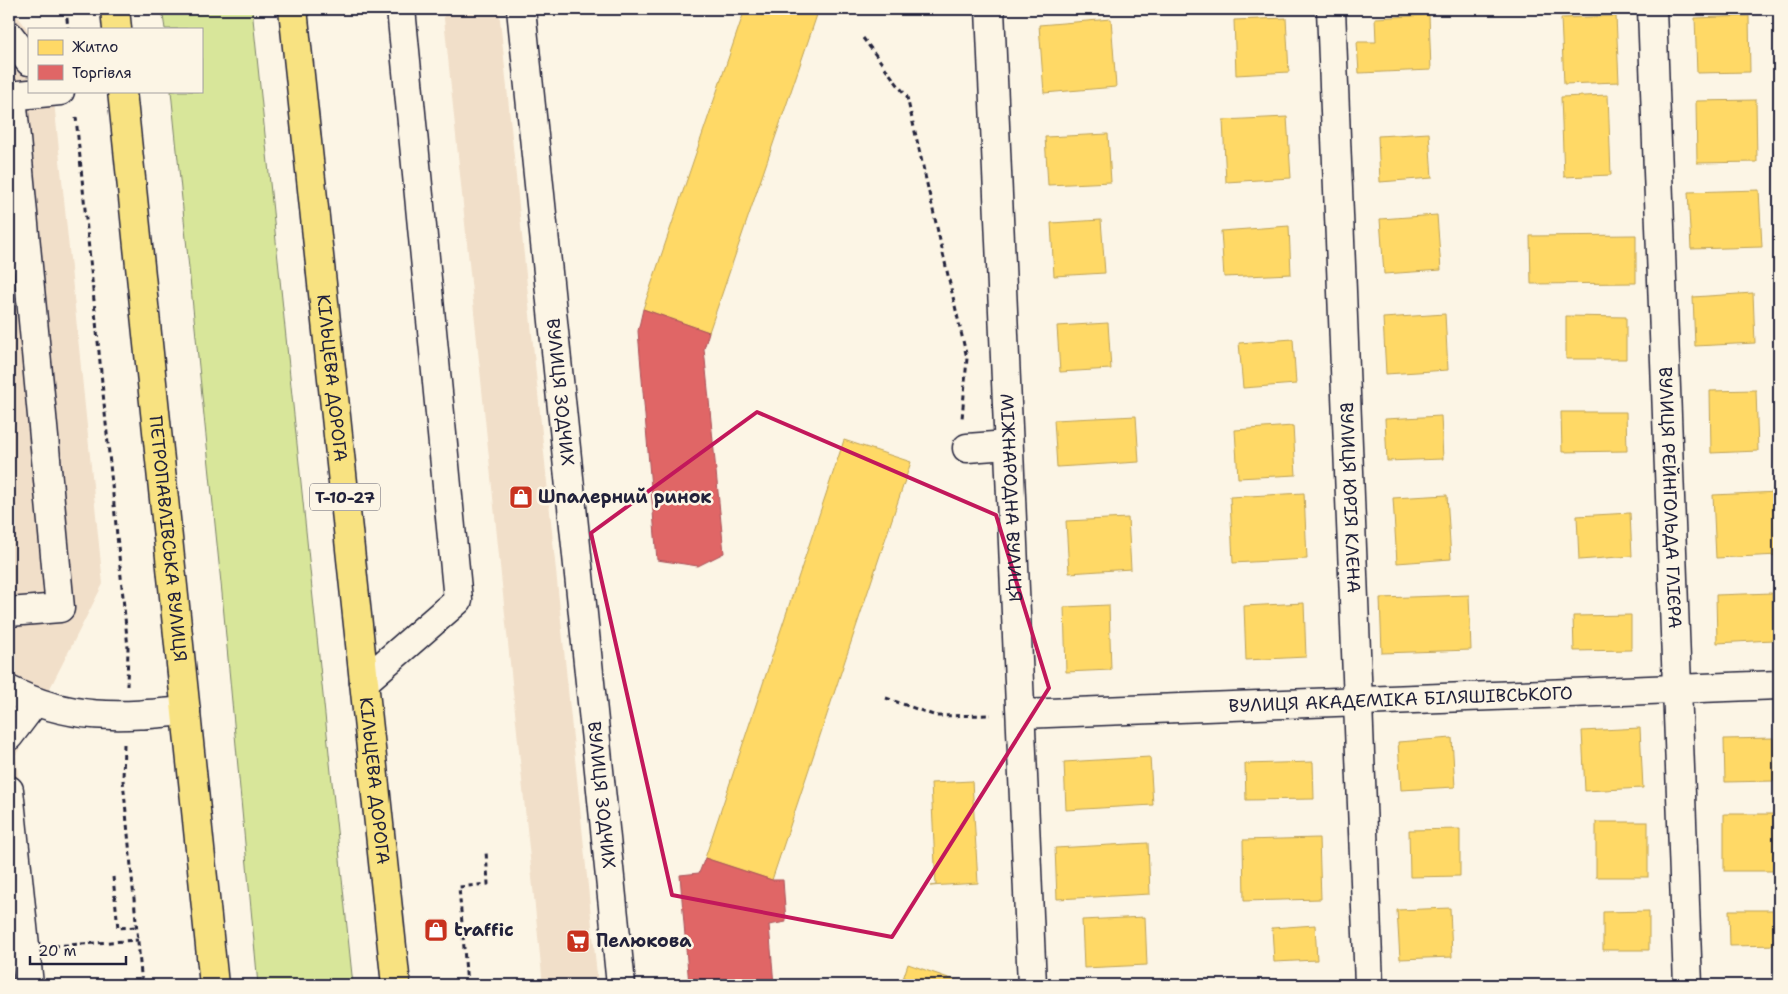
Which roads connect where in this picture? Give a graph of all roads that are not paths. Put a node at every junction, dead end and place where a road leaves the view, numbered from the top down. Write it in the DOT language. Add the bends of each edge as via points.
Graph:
graph roads {
  1 [pos="115,9"];
  2 [pos="293,9"];
  3 [pos="401,9"];
  4 [pos="521,9"];
  5 [pos="990,9"];
  6 [pos="1331,9"];
  7 [pos="1652,9"];
  8 [pos="117,28"];
  9 [pos="9,34"];
  10 [pos="28,60"];
  11 [pos="122,92"];
  12 [pos="11,96"];
  13 [pos="60,96"];
  14 [pos="964,436"];
  15 [pos="1008,445"];
  16 [pos="9,612"];
  17 [pos="364,682"];
  18 [pos="1779,685"];
  19 [pos="1677,689"];
  20 [pos="9,690"];
  21 [pos="1358,702"];
  22 [pos="34,703"];
  23 [pos="186,711"];
  24 [pos="1022,714"];
  25 [pos="9,736"];
  26 [pos="9,790"];
  27 [pos="13,881"];
  28 [pos="22,985"];
  29 [pos="29,985"];
  30 [pos="214,985"];
  31 [pos="396,985"];
  32 [pos="621,985"];
  33 [pos="1032,985"];
  34 [pos="1369,985"];
  35 [pos="1688,985"];
  1 -- 8 [label="highway"];
  2 -- 17 [label="highway, КІЛЬЦЕВА ДОРОГА / Т-10-27"];
  3 -- 17 [label="street" via="458,600"];
  4 -- 32 [label="street, ВУЛИЦЯ ЗОДЧИХ"];
  5 -- 15 [label="street, МІЖНАРОДНА ВУЛИЦЯ"];
  6 -- 21 [label="street, ВУЛИЦЯ ЮРІЯ КЛЕНА"];
  7 -- 19 [label="street, ВУЛИЦЯ РЕЙНГОЛЬДА ГЛІЄРА"];
  9 -- 10 [label="street"];
  11 -- 23 [label="highway, ПЕТРОПАВЛІВСЬКА ВУЛИЦЯ"];
  12 -- 13 [label="street"];
  12 -- 16 [label="street" via="60,608"];
  14 -- 15 [label="street"];
  15 -- 24 [label="street, МІЖНАРОДНА ВУЛИЦЯ"];
  17 -- 31 [label="highway, КІЛЬЦЕВА ДОРОГА / Т-10-27"];
  18 -- 19 [label="street, ВУЛИЦЯ АКАДЕМІКА БІЛЯШІВСЬКОГО"];
  19 -- 21 [label="street, ВУЛИЦЯ АКАДЕМІКА БІЛЯШІВСЬКОГО"];
  19 -- 35 [label="street, ВУЛИЦЯ РЕЙНГОЛЬДА ГЛІЄРА"];
  20 -- 22 [label="street"];
  21 -- 24 [label="street, ВУЛИЦЯ АКАДЕМІКА БІЛЯШІВСЬКОГО"];
  21 -- 34 [label="street, ВУЛИЦЯ ЮРІЯ КЛЕНА"];
  22 -- 23 [label="street" via="82,714 126,717"];
  22 -- 25 [label="street"];
  23 -- 30 [label="highway, ПЕТРОПАВЛІВСЬКА ВУЛИЦЯ"];
  24 -- 33 [label="street, МІЖНАРОДНА ВУЛИЦЯ"];
  26 -- 27 [label="street"];
  27 -- 29 [label="street"];
  28 -- 29 [label="street"];
}
